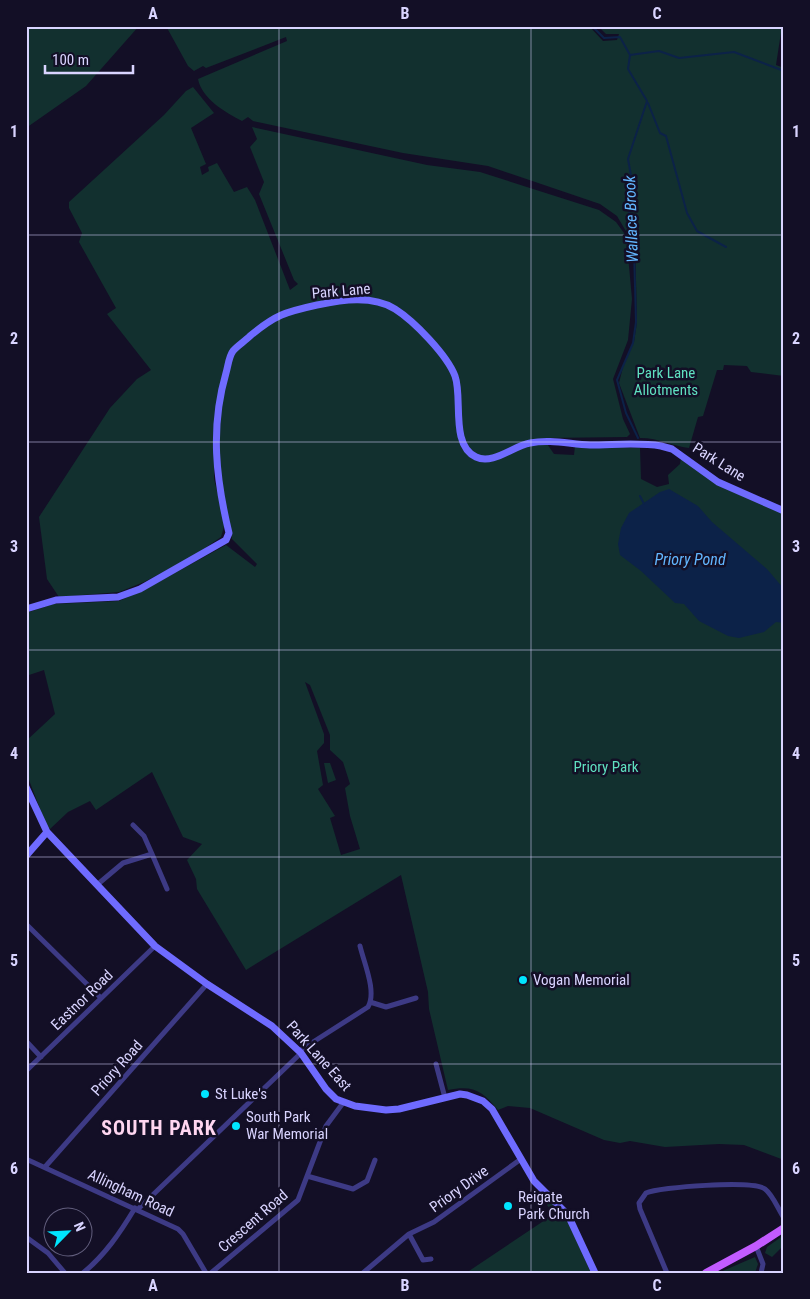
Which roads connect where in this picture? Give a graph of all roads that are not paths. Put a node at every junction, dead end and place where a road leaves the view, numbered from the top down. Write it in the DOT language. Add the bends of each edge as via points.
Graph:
graph roads {
  1 [pos="784,511"];
  2 [pos="26,609"];
  3 [pos="26,787"];
  4 [pos="133,825"];
  5 [pos="47,832"];
  6 [pos="152,854"];
  7 [pos="26,856"];
  8 [pos="98,884"];
  9 [pos="167,889"];
  10 [pos="26,924"];
  11 [pos="155,946"];
  12 [pos="360,946"];
  13 [pos="207,984"];
  14 [pos="101,998"];
  15 [pos="416,998"];
  16 [pos="370,1002"];
  17 [pos="26,1041"];
  18 [pos="300,1052"];
  19 [pos="41,1057"];
  20 [pos="436,1064"];
  21 [pos="26,1071"];
  22 [pos="445,1098"];
  23 [pos="343,1103"];
  24 [pos="26,1159"];
  25 [pos="375,1160"];
  26 [pos="521,1160"];
  27 [pos="45,1168"];
  28 [pos="307,1176"];
  29 [pos="136,1209"];
  30 [pos="784,1218"];
  31 [pos="784,1228"];
  32 [pos="409,1234"];
  33 [pos="26,1236"];
  34 [pos="756,1246"];
  35 [pos="430,1259"];
  36 [pos="365,1272"];
  37 [pos="65,1273"];
  38 [pos="83,1273"];
  39 [pos="206,1273"];
  40 [pos="211,1273"];
  41 [pos="595,1273"];
  42 [pos="667,1273"];
  43 [pos="706,1273"];
  44 [pos="761,1273"];
  1 -- 2 [label="street, Park Lane" via="718,482 672,449 662,446 540,441 524,444 492,458 477,458 462,439 458,386 454,375 433,345 395,309 379,302 334,302 282,313 232,352 221,390 216,436 216,475 229,533 226,540 140,589 118,597 56,600"];
  3 -- 5 [label="street, Park Lane East"];
  4 -- 6 [label="street" via="144,836"];
  5 -- 7 [label="street"];
  5 -- 8 [label="street, Park Lane East"];
  6 -- 8 [label="street" via="122,863"];
  6 -- 9 [label="street"];
  8 -- 11 [label="street, Park Lane East"];
  10 -- 14 [label="street"];
  11 -- 13 [label="street, Park Lane East"];
  11 -- 14 [label="street, Eastnor Road"];
  12 -- 16 [label="street"];
  13 -- 18 [label="street, Park Lane East" via="272,1026"];
  13 -- 27 [label="street, Priory Road"];
  14 -- 19 [label="street, Eastnor Road"];
  15 -- 16 [label="street" via="386,1007"];
  16 -- 18 [label="street" via="365,1010"];
  17 -- 19 [label="street"];
  18 -- 23 [label="street, Park Lane East" via="326,1089"];
  18 -- 29 [label="street"];
  19 -- 21 [label="street, Eastnor Road"];
  20 -- 22 [label="street"];
  22 -- 23 [label="street, Park Lane East" via="386,1110"];
  22 -- 26 [label="street, Park Lane East" via="467,1095 483,1101 492,1109"];
  23 -- 28 [label="street, Crescent Road" via="326,1126"];
  24 -- 27 [label="street, Allingham Road"];
  25 -- 28 [label="street" via="367,1181 353,1189"];
  26 -- 32 [label="street, Priory Drive" via="434,1222"];
  26 -- 41 [label="street, Park Lane East" via="536,1184 568,1216"];
  27 -- 29 [label="street, Allingham Road"];
  28 -- 40 [label="street, Crescent Road" via="298,1200"];
  29 -- 38 [label="street" via="103,1255"];
  29 -- 39 [label="street, Allingham Road" via="183,1234"];
  30 -- 42 [label="street" via="766,1190 753,1185 718,1184 646,1193 639,1203 640,1210"];
  31 -- 34 [label="main road"];
  32 -- 35 [label="street" via="422,1263"];
  32 -- 36 [label="street, Priory Drive"];
  33 -- 37 [label="street" via="48,1253"];
  34 -- 43 [label="main road"];
  34 -- 44 [label="street" via="763,1264"];
}
